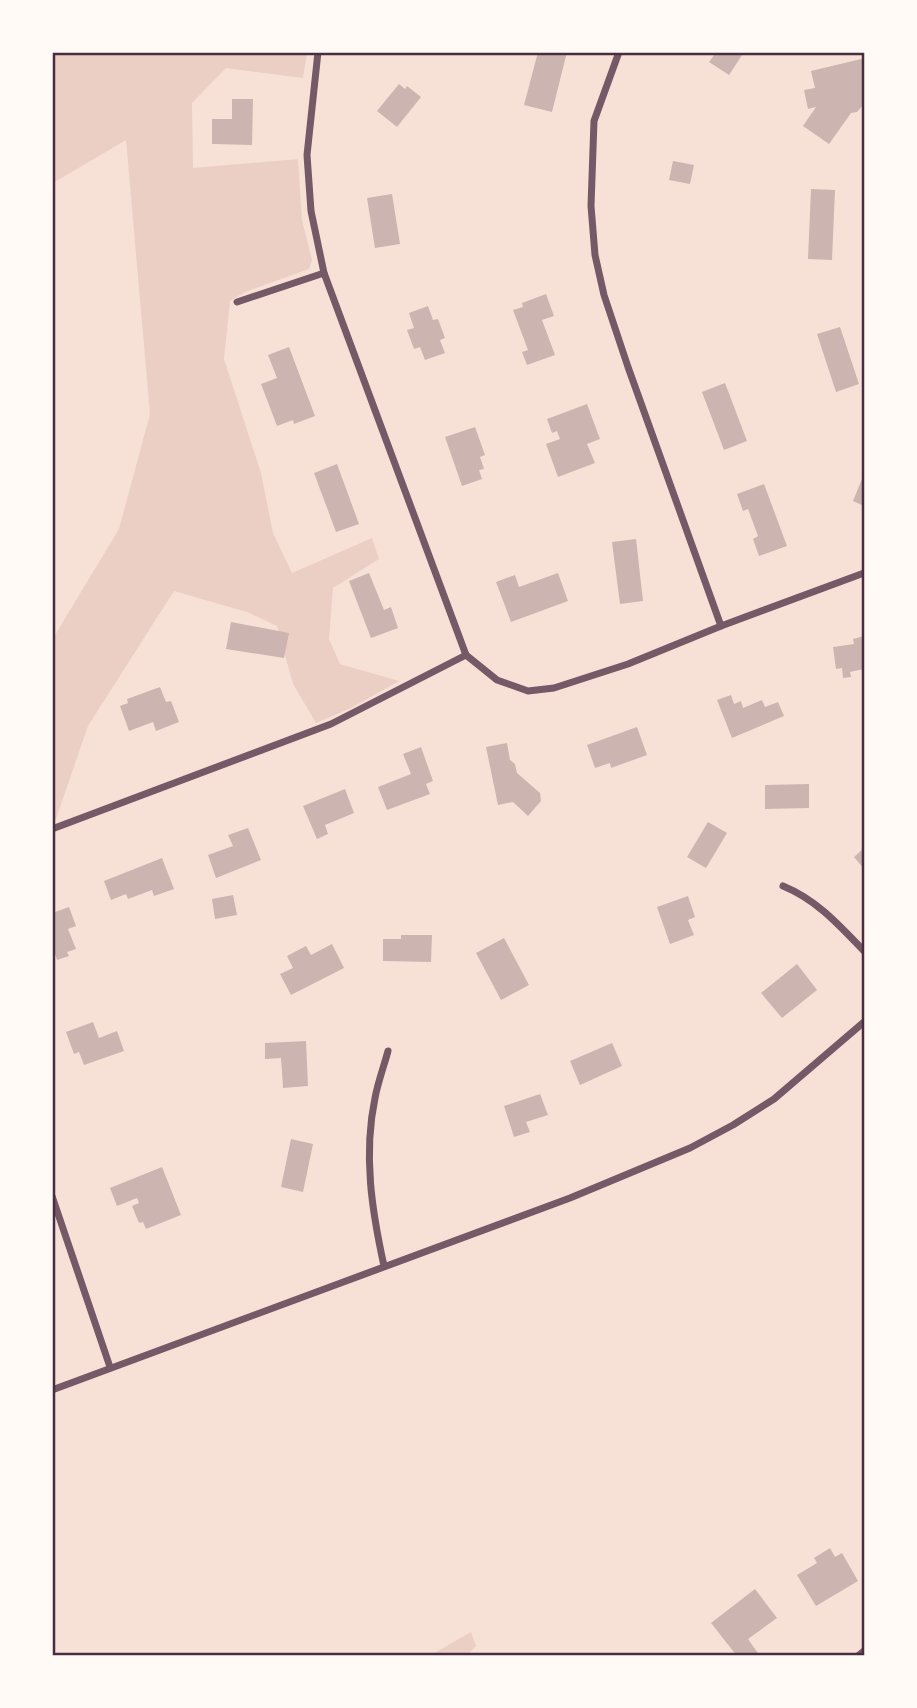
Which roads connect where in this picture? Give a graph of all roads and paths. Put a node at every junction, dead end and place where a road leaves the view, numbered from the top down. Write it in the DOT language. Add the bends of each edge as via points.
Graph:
graph roads {
  1 [pos="318,52"];
  2 [pos="619,52"];
  3 [pos="324,273"];
  4 [pos="237,302"];
  5 [pos="864,573"];
  6 [pos="721,626"];
  7 [pos="466,655"];
  8 [pos="52,829"];
  9 [pos="783,886"];
  10 [pos="864,951"];
  11 [pos="864,1022"];
  12 [pos="388,1051"];
  13 [pos="52,1196"];
  14 [pos="384,1266"];
  15 [pos="110,1367"];
  16 [pos="52,1390"];
  17 [pos="864,1651"];
  18 [pos="858,1656"];
  1 -- 3 [label="street" via="307,155 311,211"];
  2 -- 6 [label="street" via="594,121 590,206 595,255 628,367"];
  3 -- 4 [label="street"];
  3 -- 7 [label="street"];
  5 -- 6 [label="street"];
  6 -- 7 [label="street" via="628,664 554,688 528,691 497,680"];
  7 -- 8 [label="street" via="331,724"];
  9 -- 10 [label="street" via="820,906"];
  11 -- 14 [label="street" via="774,1099 690,1149"];
  12 -- 14 [label="street" via="374,1100 369,1161 373,1219"];
  13 -- 15 [label="street"];
  14 -- 15 [label="street"];
  15 -- 16 [label="street"];
  17 -- 18 [label="street"];
}
